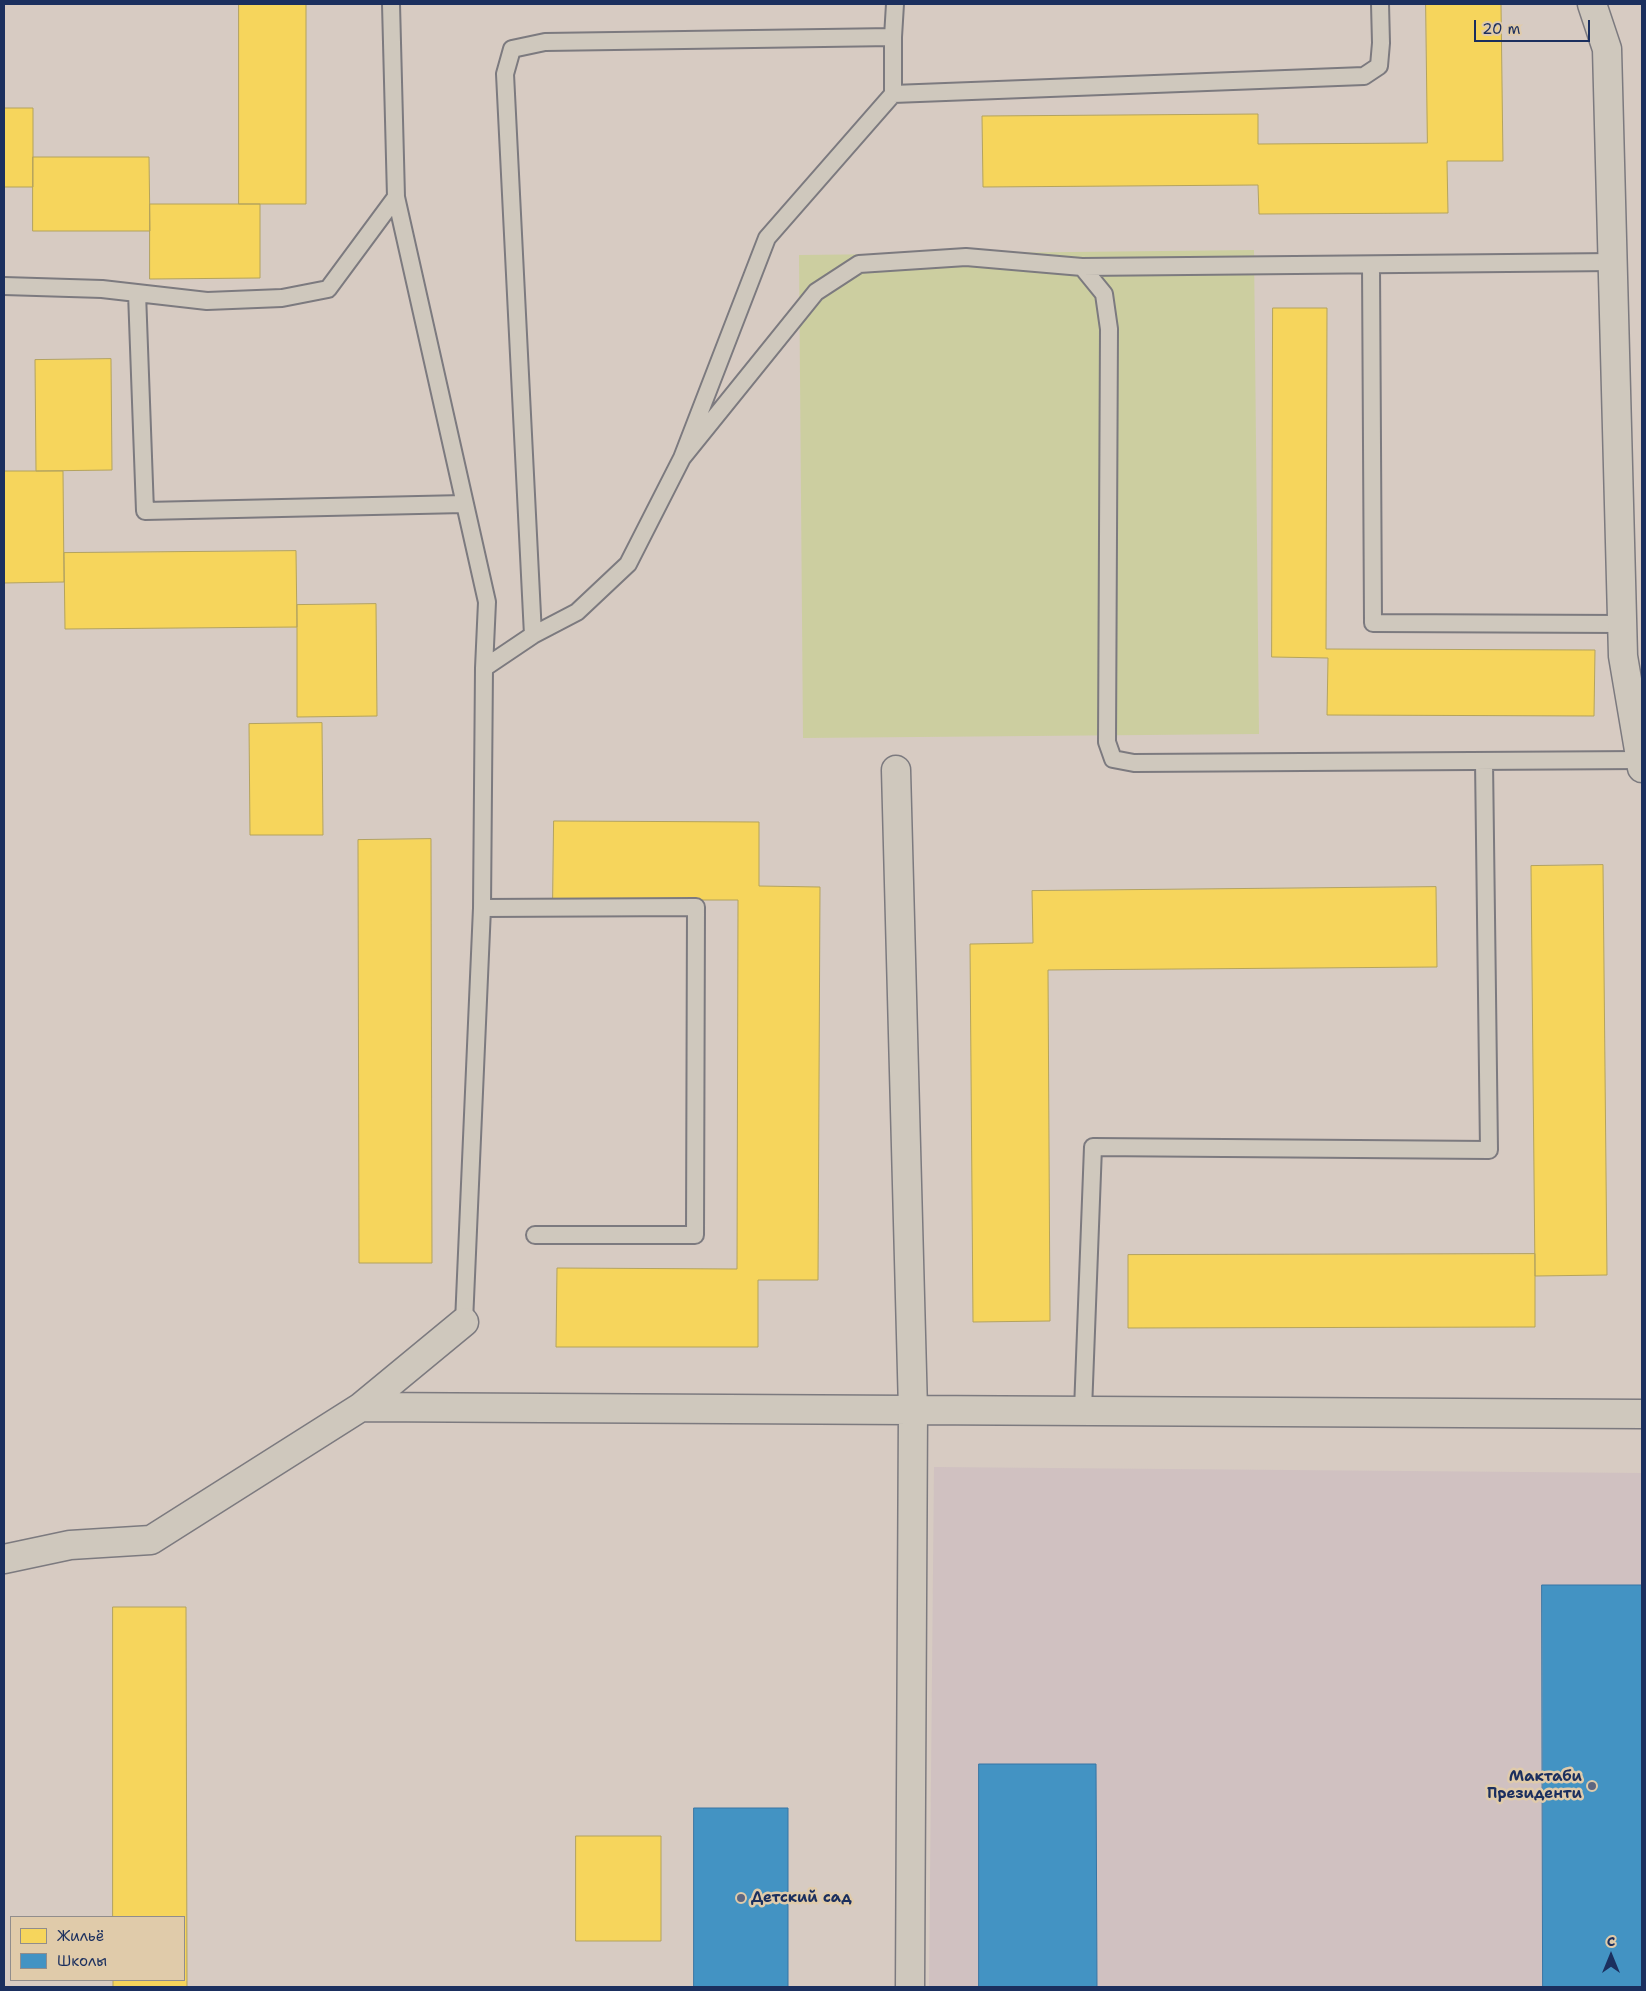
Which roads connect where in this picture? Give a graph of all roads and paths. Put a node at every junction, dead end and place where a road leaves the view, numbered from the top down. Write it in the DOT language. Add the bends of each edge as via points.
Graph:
graph roads {
  1 [pos="392,4"];
  2 [pos="895,4"];
  3 [pos="1380,4"];
  4 [pos="1592,4"];
  5 [pos="893,37"];
  6 [pos="893,94"];
  7 [pos="396,197"];
  8 [pos="1614,262"];
  9 [pos="1371,265"];
  10 [pos="1082,268"];
  11 [pos="4,286"];
  12 [pos="137,293"];
  13 [pos="682,458"];
  14 [pos="464,504"];
  15 [pos="1623,624"];
  16 [pos="533,635"];
  17 [pos="484,668"];
  18 [pos="1484,761"];
  19 [pos="1641,764"];
  20 [pos="896,770"];
  21 [pos="482,908"];
  22 [pos="535,1235"];
  23 [pos="464,1322"];
  24 [pos="361,1407"];
  25 [pos="913,1410"];
  26 [pos="1083,1410"];
  27 [pos="1642,1414"];
  28 [pos="4,1559"];
  29 [pos="910,1987"];
  1 -- 7 [label="lane"];
  2 -- 5 [label="lane"];
  3 -- 6 [label="lane" via="1379,66 1364,76"];
  4 -- 8 [label="street" via="1607,49"];
  5 -- 6 [label="lane"];
  5 -- 16 [label="lane" via="545,42 512,49 505,74"];
  6 -- 13 [label="lane" via="767,238"];
  7 -- 12 [label="lane" via="328,289 282,298 207,301"];
  7 -- 14 [label="lane"];
  8 -- 9 [label="lane"];
  8 -- 15 [label="street"];
  9 -- 10 [label="lane"];
  9 -- 15 [label="lane" via="1373,623"];
  10 -- 13 [label="lane" via="966,256 859,264 816,292"];
  10 -- 18 [label="lane" via="1104,294 1109,329 1107,742 1113,759 1134,762"];
  11 -- 12 [label="lane"];
  12 -- 14 [label="lane" via="145,511"];
  13 -- 16 [label="lane" via="628,564 577,612"];
  14 -- 17 [label="lane" via="487,602"];
  15 -- 19 [label="street" via="1624,656"];
  16 -- 17 [label="lane"];
  17 -- 21 [label="lane"];
  18 -- 19 [label="lane"];
  18 -- 26 [label="lane" via="1489,1150 1092,1147"];
  20 -- 25 [label="street"];
  21 -- 22 [label="lane" via="696,907 695,1235"];
  21 -- 23 [label="lane"];
  23 -- 24 [label="street"];
  24 -- 25 [label="street"];
  24 -- 28 [label="street" via="150,1540 70,1545"];
  25 -- 26 [label="street"];
  25 -- 29 [label="street"];
  26 -- 27 [label="street"];
}
